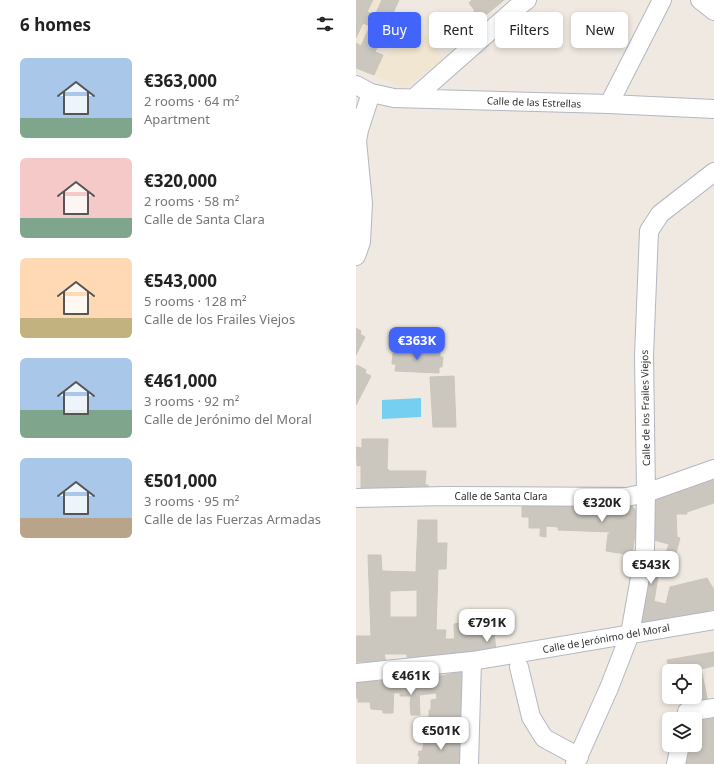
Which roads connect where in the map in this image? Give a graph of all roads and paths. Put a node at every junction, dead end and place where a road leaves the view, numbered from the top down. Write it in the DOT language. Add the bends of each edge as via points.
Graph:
graph roads {
  1 [pos="527,0"];
  2 [pos="662,0"];
  3 [pos="700,0"];
  4 [pos="714,11"];
  5 [pos="364,89"];
  6 [pos="414,98"];
  7 [pos="609,104"];
  8 [pos="713,106"];
  9 [pos="356,141"];
  10 [pos="714,172"];
  11 [pos="356,256"];
  12 [pos="714,469"];
  13 [pos="646,493"];
  14 [pos="356,498"];
  15 [pos="714,620"];
  16 [pos="630,634"];
  17 [pos="472,661"];
  18 [pos="519,667"];
  19 [pos="356,673"];
  20 [pos="714,708"];
  21 [pos="687,712"];
  22 [pos="679,752"];
  23 [pos="577,761"];
  24 [pos="469,764"];
  25 [pos="676,764"];
  1 -- 6 [label="street"];
  2 -- 7 [label="street"];
  3 -- 4 [label="street"];
  5 -- 6 [label="street, Calle de las Estrellas" via="394,98"];
  5 -- 9 [label="street"];
  6 -- 7 [label="street, Calle de las Estrellas"];
  7 -- 8 [label="street, Calle de las Estrellas"];
  9 -- 11 [label="street" via="363,203 361,242"];
  10 -- 13 [label="street, Calle de los Frailes Viejos" via="660,214 649,231 644,356"];
  12 -- 13 [label="street, Calle de Santa Clara"];
  13 -- 14 [label="street, Calle de Santa Clara" via="627,497"];
  13 -- 16 [label="street, Calle de los Frailes Viejos" via="645,549"];
  15 -- 16 [label="street, Calle de Jerónimo del Moral"];
  16 -- 17 [label="street, Calle de Jerónimo del Moral"];
  16 -- 23 [label="street, Calle de los Frailes Viejos"];
  17 -- 19 [label="street, Calle de Jerónimo del Moral"];
  17 -- 24 [label="street"];
  18 -- 23 [label="street, Calle de los Frailes Viejos" via="531,716 544,738"];
  20 -- 21 [label="street"];
  22 -- 25 [label="street"];
}
